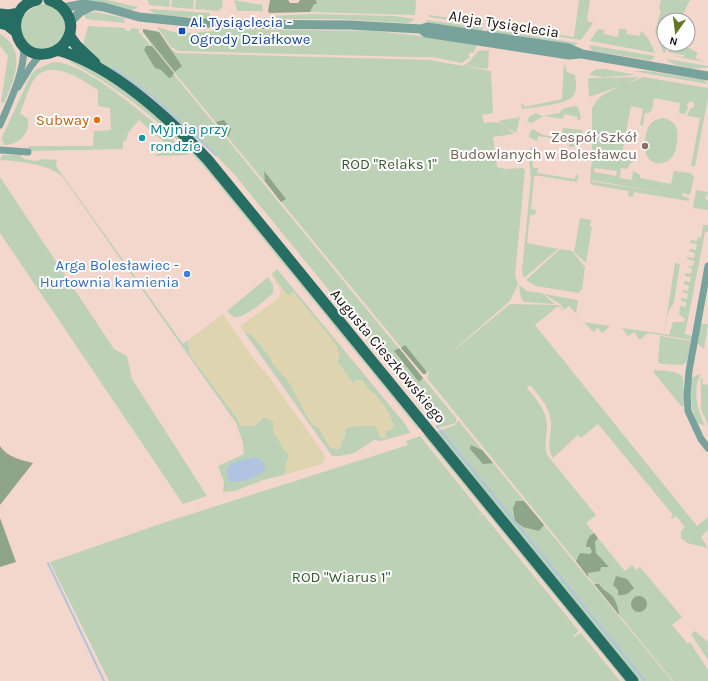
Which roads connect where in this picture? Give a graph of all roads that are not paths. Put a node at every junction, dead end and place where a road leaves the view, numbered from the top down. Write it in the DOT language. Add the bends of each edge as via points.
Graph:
graph roads {
  1 [pos="37,0"];
  2 [pos="49,0"];
  3 [pos="94,6"];
  4 [pos="63,8"];
  5 [pos="19,12"];
  6 [pos="0,14"];
  7 [pos="70,22"];
  8 [pos="0,23"];
  9 [pos="16,32"];
  10 [pos="69,35"];
  11 [pos="24,47"];
  12 [pos="57,50"];
  13 [pos="40,55"];
  14 [pos="100,70"];
  15 [pos="708,76"];
  16 [pos="14,94"];
  17 [pos="0,125"];
  18 [pos="0,150"];
  19 [pos="28,152"];
  20 [pos="708,266"];
  21 [pos="708,448"];
  22 [pos="633,681"];
  1 -- 5 [label="main road" via="25,5"];
  2 -- 4 [label="main road"];
  3 -- 4 [label="street, Aleja Tysiąclecia" via="83,4"];
  3 -- 7 [label="street" via="80,12"];
  3 -- 15 [label="street, Aleja Tysiąclecia" via="139,17 187,22 421,29 427,26 568,48 582,54"];
  4 -- 7 [label="main road"];
  5 -- 6 [label="main road"];
  5 -- 9 [label="main road" via="15,22"];
  7 -- 10 [label="main road"];
  8 -- 9 [label="main road"];
  9 -- 11 [label="main road"];
  10 -- 12 [label="main road" via="65,44"];
  10 -- 14 [label="main road, Augusta Cieszkowskiego"];
  11 -- 13 [label="main road"];
  11 -- 16 [label="street"];
  12 -- 13 [label="main road"];
  12 -- 14 [label="main road, Augusta Cieszkowskiego"];
  13 -- 16 [label="street"];
  14 -- 22 [label="main road, Augusta Cieszkowskiego" via="147,103 178,129 208,160"];
  16 -- 17 [label="street"];
  18 -- 19 [label="street"];
  20 -- 21 [label="street" via="687,394 688,412"];
}
